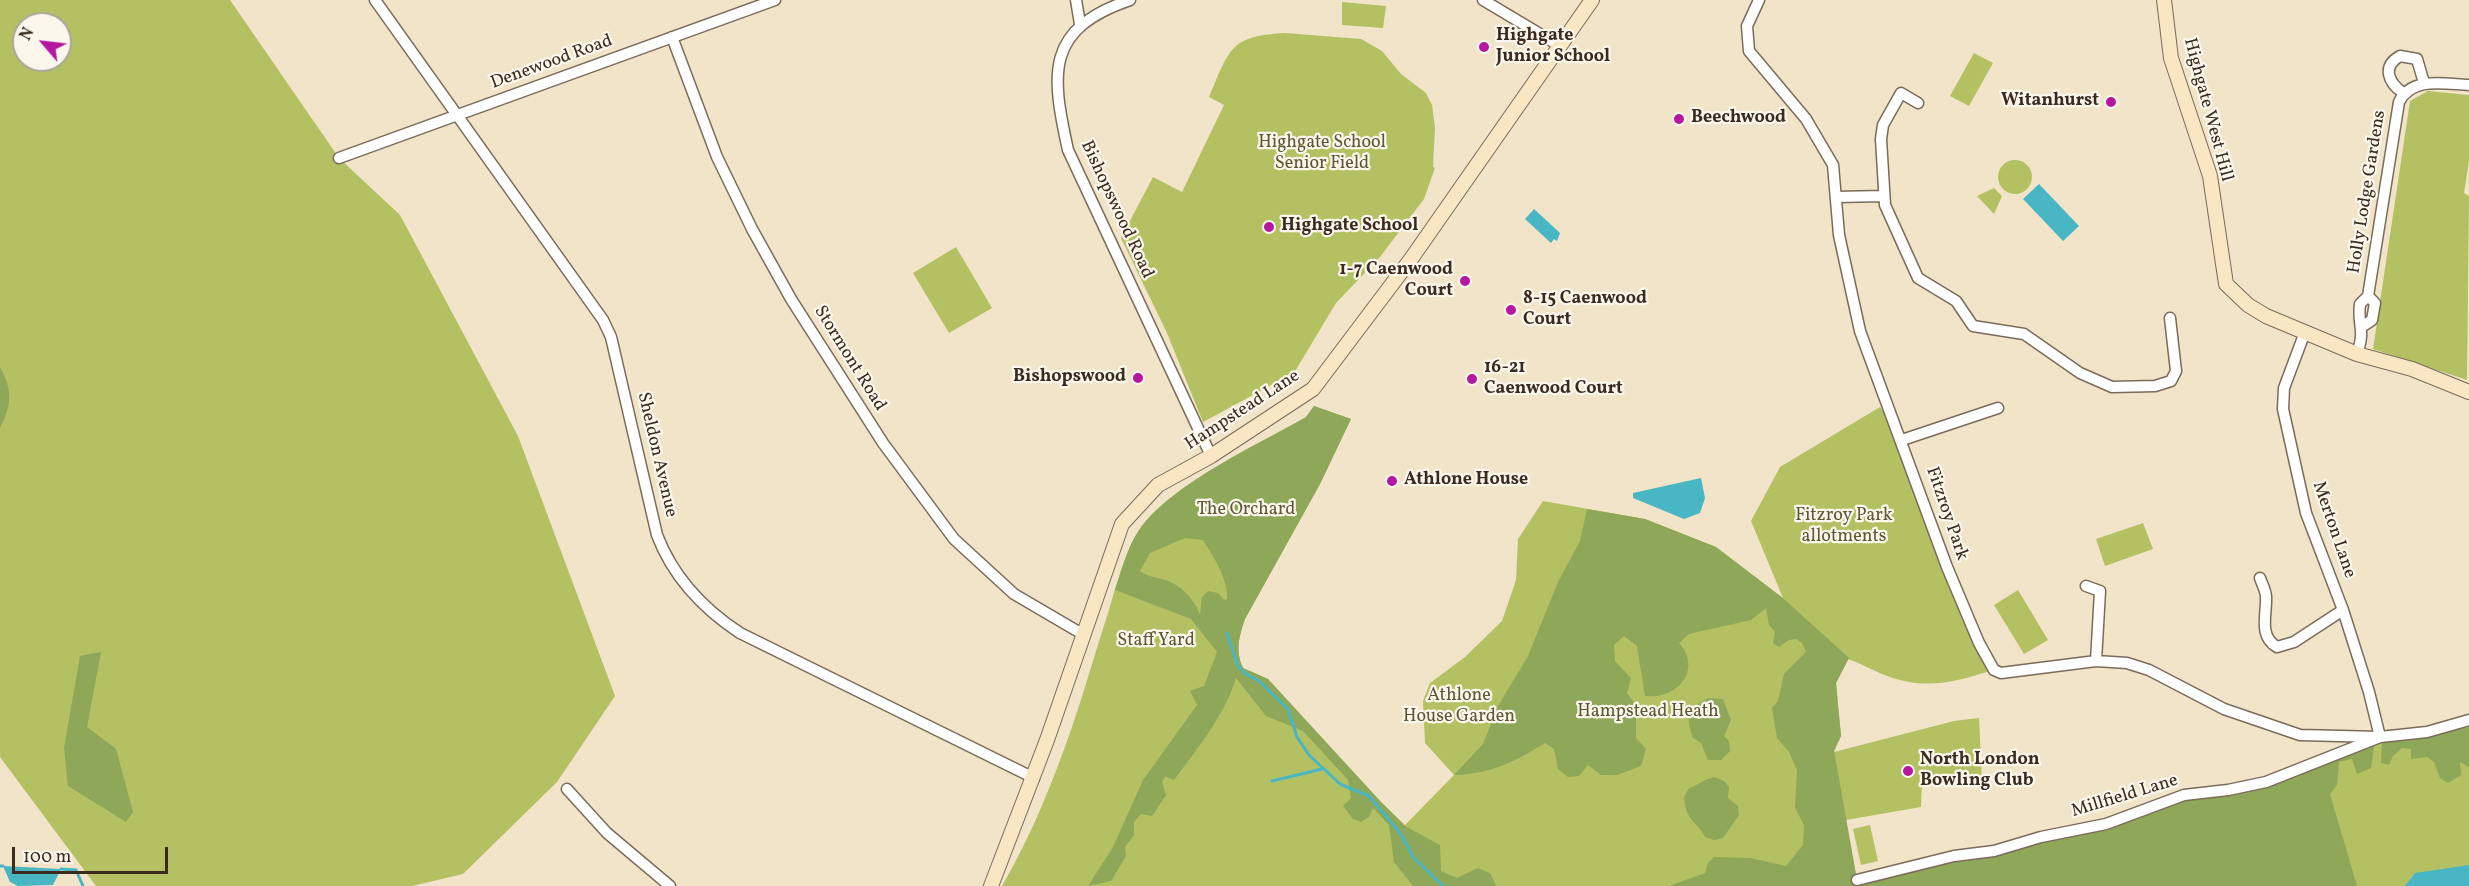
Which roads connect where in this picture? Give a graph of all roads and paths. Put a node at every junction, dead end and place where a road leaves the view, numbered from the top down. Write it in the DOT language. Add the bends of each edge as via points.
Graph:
graph roads {
  1 [pos="375,0"];
  2 [pos="775,0"];
  3 [pos="1076,0"];
  4 [pos="1130,0"];
  5 [pos="1483,0"];
  6 [pos="1592,0"];
  7 [pos="1759,0"];
  8 [pos="2164,0"];
  9 [pos="1080,24"];
  10 [pos="672,37"];
  11 [pos="1560,46"];
  12 [pos="2424,83"];
  13 [pos="2469,85"];
  14 [pos="2403,93"];
  15 [pos="1918,103"];
  16 [pos="459,115"];
  17 [pos="339,158"];
  18 [pos="1883,196"];
  19 [pos="1836,197"];
  20 [pos="2170,318"];
  21 [pos="2305,332"];
  22 [pos="2357,354"];
  23 [pos="2469,392"];
  24 [pos="1998,408"];
  25 [pos="1902,440"];
  26 [pos="1211,456"];
  27 [pos="2260,578"];
  28 [pos="2086,586"];
  29 [pos="2343,610"];
  30 [pos="1084,635"];
  31 [pos="2096,661"];
  32 [pos="2469,720"];
  33 [pos="2380,737"];
  34 [pos="1034,778"];
  35 [pos="567,789"];
  36 [pos="1857,880"];
  37 [pos="670,886"];
  38 [pos="991,886"];
  1 -- 16 [label="street, Sheldon Avenue"];
  2 -- 10 [label="street, Denewood Road"];
  3 -- 9 [label="street"];
  4 -- 9 [label="street"];
  5 -- 11 [label="street"];
  6 -- 11 [label="main road, Hampstead Lane"];
  7 -- 19 [label="street, Fitzroy Park" via="1747,26 1749,51 1822,143 1833,165"];
  8 -- 21 [label="main road, Highgate West Hill" via="2171,58 2210,176 2226,284 2253,309"];
  9 -- 26 [label="street, Bishopswood Road" via="1066,43 1058,75 1060,115 1068,150"];
  10 -- 16 [label="street, Denewood Road"];
  10 -- 30 [label="street, Stormont Road" via="717,157 752,229 791,299 883,443 954,539 1014,594"];
  11 -- 26 [label="main road, Hampstead Lane" via="1412,259 1313,389"];
  12 -- 13 [label="street"];
  12 -- 14 [label="street, Holly Lodge Gardens"];
  12 -- 14 [label="street, Holly Lodge Gardens" via="2417,59 2400,56 2392,62 2388,73 2393,86"];
  14 -- 22 [label="street, Holly Lodge Gardens" via="2368,296 2360,304 2358,316 2363,337"];
  15 -- 18 [label="street" via="1901,93 1883,125"];
  16 -- 17 [label="street, Denewood Road"];
  16 -- 34 [label="street, Sheldon Avenue" via="603,320 611,338 657,535 684,585 717,618 740,633"];
  18 -- 19 [label="street"];
  18 -- 20 [label="street" via="1918,278 1956,301 1973,326 2024,334 2094,382 2136,388 2171,381 2176,371"];
  19 -- 25 [label="street, Fitzroy Park" via="1839,235 1860,331"];
  21 -- 22 [label="main road, Highgate West Hill"];
  21 -- 29 [label="street, Merton Lane" via="2284,388 2283,409 2306,513"];
  22 -- 23 [label="main road, Highgate West Hill" via="2412,369"];
  24 -- 25 [label="street"];
  25 -- 31 [label="street, Fitzroy Park" via="1947,567 1994,670 2013,672"];
  26 -- 30 [label="main road, Hampstead Lane" via="1158,485 1122,524"];
  27 -- 29 [label="street" via="2266,597 2265,630 2270,644 2277,647 2294,642"];
  28 -- 31 [label="street" via="2100,591"];
  29 -- 33 [label="street, Merton Lane"];
  30 -- 34 [label="main road, Hampstead Lane"];
  31 -- 33 [label="street, Fitzroy Park" via="2127,663 2149,670 2224,709 2300,735"];
  32 -- 33 [label="street, Millfield Lane" via="2427,732"];
  33 -- 36 [label="street, Millfield Lane" via="2266,782 2184,795 2106,824"];
  34 -- 38 [label="main road, Hampstead Lane"];
  35 -- 37 [label="street" via="607,833"];
}
